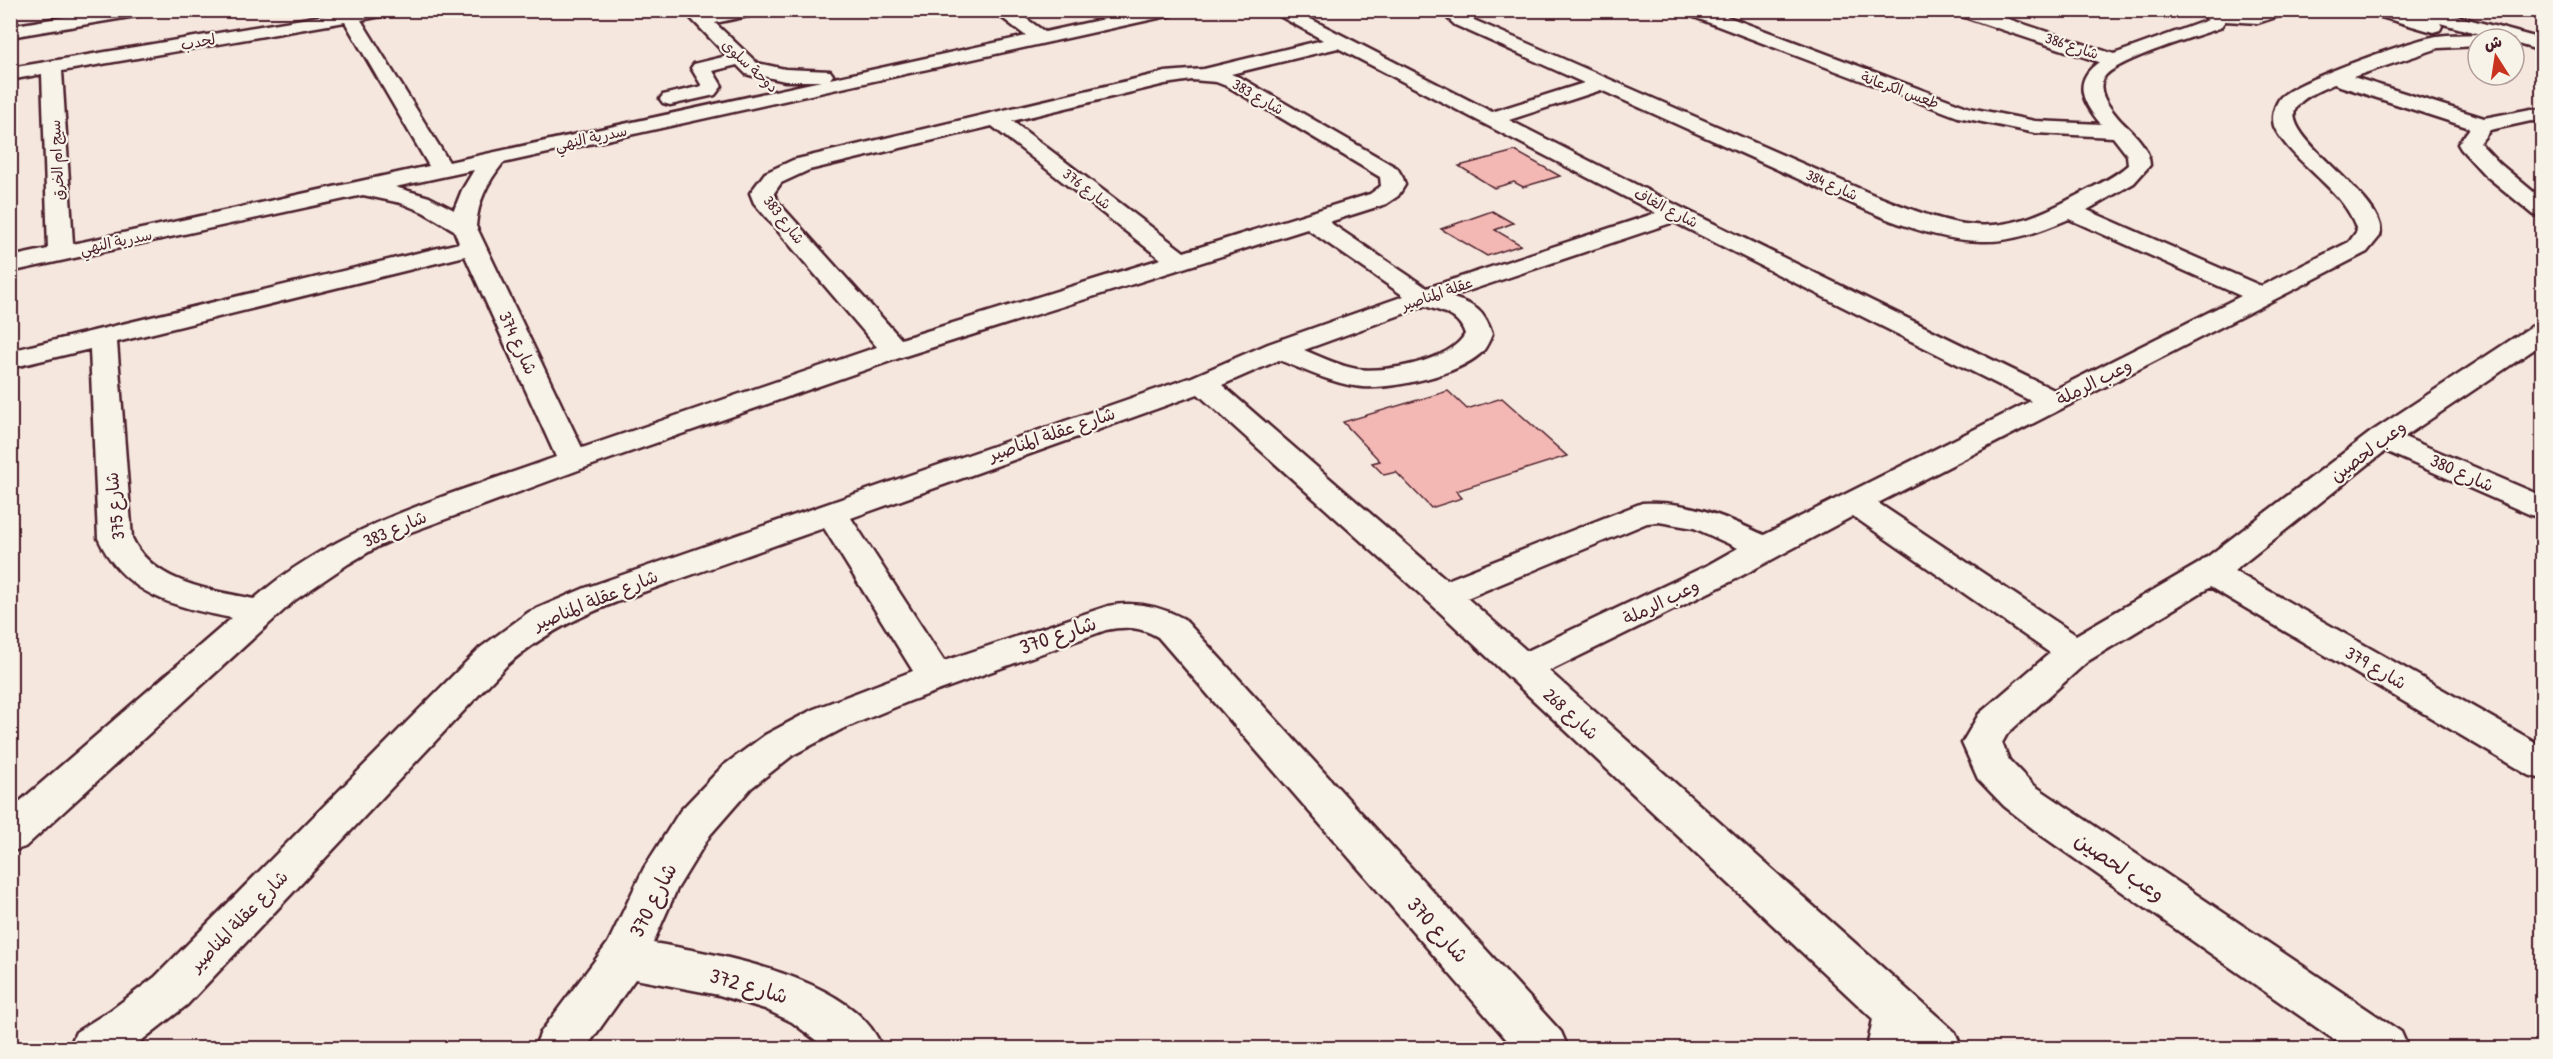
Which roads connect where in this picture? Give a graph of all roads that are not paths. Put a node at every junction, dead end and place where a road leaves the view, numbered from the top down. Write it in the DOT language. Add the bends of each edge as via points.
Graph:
graph roads {
  1 [pos="46,10"];
  2 [pos="142,10"];
  3 [pos="386,10"];
  4 [pos="752,10"];
  5 [pos="1001,10"];
  6 [pos="1121,10"];
  7 [pos="1172,10"];
  8 [pos="1278,10"];
  9 [pos="1453,10"];
  10 [pos="1692,10"];
  11 [pos="1961,10"];
  12 [pos="2279,10"];
  13 [pos="2377,10"];
  14 [pos="2210,13"];
  15 [pos="85,15"];
  16 [pos="697,15"];
  17 [pos="350,16"];
  18 [pos="2413,16"];
  19 [pos="13,24"];
  20 [pos="2466,33"];
  21 [pos="1036,35"];
  22 [pos="2466,41"];
  23 [pos="1340,42"];
  24 [pos="2437,42"];
  25 [pos="2542,45"];
  26 [pos="2526,50"];
  27 [pos="2542,55"];
  28 [pos="2114,60"];
  29 [pos="745,62"];
  30 [pos="52,67"];
  31 [pos="10,74"];
  32 [pos="1205,75"];
  33 [pos="2333,78"];
  34 [pos="1601,84"];
  35 [pos="782,96"];
  36 [pos="647,104"];
  37 [pos="614,113"];
  38 [pos="2542,116"];
  39 [pos="996,118"];
  40 [pos="1490,119"];
  41 [pos="2483,125"];
  42 [pos="628,130"];
  43 [pos="2117,131"];
  44 [pos="495,159"];
  45 [pos="443,170"];
  46 [pos="356,189"];
  47 [pos="2542,210"];
  48 [pos="2070,211"];
  49 [pos="1676,214"];
  50 [pos="1310,220"];
  51 [pos="468,236"];
  52 [pos="61,254"];
  53 [pos="1179,260"];
  54 [pos="10,265"];
  55 [pos="2262,296"];
  56 [pos="1426,297"];
  57 [pos="2542,332"];
  58 [pos="103,339"];
  59 [pos="895,350"];
  60 [pos="1278,350"];
  61 [pos="10,360"];
  62 [pos="1202,383"];
  63 [pos="2056,402"];
  64 [pos="2382,438"];
  65 [pos="573,461"];
  66 [pos="1856,503"];
  67 [pos="2542,508"];
  68 [pos="831,512"];
  69 [pos="1764,548"];
  70 [pos="2210,572"];
  71 [pos="1442,595"];
  72 [pos="261,612"];
  73 [pos="2075,652"];
  74 [pos="1522,669"];
  75 [pos="936,678"];
  76 [pos="2542,764"];
  77 [pos="10,836"];
  78 [pos="624,957"];
  79 [pos="1894,1029"];
  80 [pos="93,1048"];
  81 [pos="558,1048"];
  82 [pos="858,1048"];
  83 [pos="1544,1048"];
  84 [pos="1938,1048"];
  85 [pos="2384,1048"];
  1 -- 19 [label="street"];
  2 -- 15 [label="street"];
  3 -- 17 [label="street, لحدب"];
  4 -- 16 [label="street"];
  5 -- 21 [label="street"];
  6 -- 21 [label="street"];
  7 -- 21 [label="street, سدرية النهي"];
  8 -- 23 [label="street, شارع الغاف"];
  9 -- 34 [label="street, شارع 384" via="1452,14 1461,21"];
  10 -- 43 [label="street, طعس الكرعانة" via="1973,116 2035,127"];
  11 -- 28 [label="street, شارع 386"];
  12 -- 14 [label="street" via="2258,18"];
  13 -- 18 [label="street"];
  14 -- 28 [label="street, شارع 384" via="2217,20 2214,24"];
  15 -- 19 [label="street"];
  16 -- 29 [label="street, دوحة سلوى"];
  17 -- 30 [label="street, لحدب"];
  17 -- 45 [label="street"];
  18 -- 20 [label="street"];
  18 -- 24 [label="street"];
  18 -- 25 [label="street"];
  21 -- 29 [label="street" via="825,74 785,75"];
  21 -- 35 [label="street, سدرية النهي"];
  22 -- 24 [label="street, وعب الرملة"];
  23 -- 32 [label="street"];
  23 -- 40 [label="street, شارع الغاف"];
  24 -- 33 [label="street, وعب الرملة"];
  26 -- 27 [label="street"];
  28 -- 43 [label="street, شارع 384" via="2097,70 2092,84 2096,102"];
  29 -- 35 [label="street, دوحة سلوى"];
  29 -- 36 [label="street" via="701,68 712,86 708,91"];
  30 -- 31 [label="street, لحدب"];
  30 -- 52 [label="street, سيج ام الخرق"];
  32 -- 39 [label="street, شارع 383" via="1165,78"];
  32 -- 50 [label="street, شارع 383" via="1236,83 1389,173 1394,180 1388,194"];
  33 -- 41 [label="street"];
  33 -- 55 [label="street, وعب الرملة" via="2289,101 2283,122 2293,139 2364,215 2367,238 2358,247"];
  34 -- 40 [label="street"];
  34 -- 48 [label="street, شارع 384" via="1866,200 1943,229 1996,236"];
  35 -- 42 [label="street, سدرية النهي"];
  37 -- 42 [label="street"];
  38 -- 41 [label="street"];
  39 -- 53 [label="street, شارع 376"];
  39 -- 59 [label="street, شارع 383" via="801,165 781,173 764,188 766,203"];
  40 -- 49 [label="street, شارع الغاف"];
  41 -- 47 [label="street" via="2469,144 2492,170"];
  42 -- 44 [label="street, سدرية النهي"];
  43 -- 48 [label="street, شارع 384" via="2138,153 2139,166"];
  44 -- 45 [label="street, سدرية النهي"];
  44 -- 51 [label="street" via="468,198"];
  45 -- 46 [label="street, سدرية النهي"];
  46 -- 51 [label="street" via="430,204"];
  46 -- 52 [label="street, سدرية النهي"];
  48 -- 55 [label="street"];
  49 -- 56 [label="street, عقلة المناصير"];
  49 -- 63 [label="street, شارع الغاف"];
  50 -- 53 [label="street, شارع 383"];
  50 -- 56 [label="street"];
  51 -- 58 [label="street"];
  51 -- 65 [label="street, شارع 374"];
  52 -- 54 [label="street, سدرية النهي"];
  53 -- 59 [label="street, شارع 383"];
  55 -- 63 [label="street, وعب الرملة"];
  56 -- 60 [label="street, عقلة المناصير"];
  56 -- 60 [label="street" via="1468,314 1478,333 1467,351 1428,369 1395,377 1360,377"];
  57 -- 64 [label="street, وعب لحصين"];
  58 -- 61 [label="street"];
  58 -- 72 [label="street, شارع 375" via="115,538 124,558 167,589"];
  59 -- 65 [label="street, شارع 383"];
  60 -- 62 [label="street, عقلة المناصير"];
  62 -- 68 [label="street, شارع عقلة المناصير"];
  62 -- 71 [label="street, شارع 268"];
  63 -- 66 [label="street, وعب الرملة"];
  64 -- 67 [label="street, شارع 380"];
  64 -- 70 [label="street, وعب لحصين"];
  65 -- 72 [label="street, شارع 383" via="365,540 308,573"];
  66 -- 69 [label="street, وعب الرملة"];
  66 -- 73 [label="street"];
  68 -- 75 [label="street"];
  68 -- 80 [label="street, شارع عقلة المناصير" via="597,596 525,629 493,657 171,991"];
  69 -- 71 [label="street" via="1694,515 1659,510 1642,513"];
  69 -- 74 [label="street, وعب الرملة"];
  70 -- 73 [label="street, وعب لحصين"];
  70 -- 76 [label="street, شارع 379"];
  71 -- 74 [label="street, شارع 268"];
  72 -- 77 [label="street, شارع 383"];
  73 -- 85 [label="street, وعب لحصين" via="1993,724 1982,743 1992,768 2018,795 2056,823"];
  74 -- 79 [label="street, شارع 268"];
  75 -- 78 [label="street, شارع 370" via="828,718 778,745 737,777 695,823 659,881"];
  75 -- 83 [label="street, شارع 370" via="1110,617 1135,615 1161,621"];
  78 -- 81 [label="street, شارع 370"];
  78 -- 82 [label="street, شارع 372" via="767,987 821,1013"];
  79 -- 84 [label="street, شارع 268"];
}
